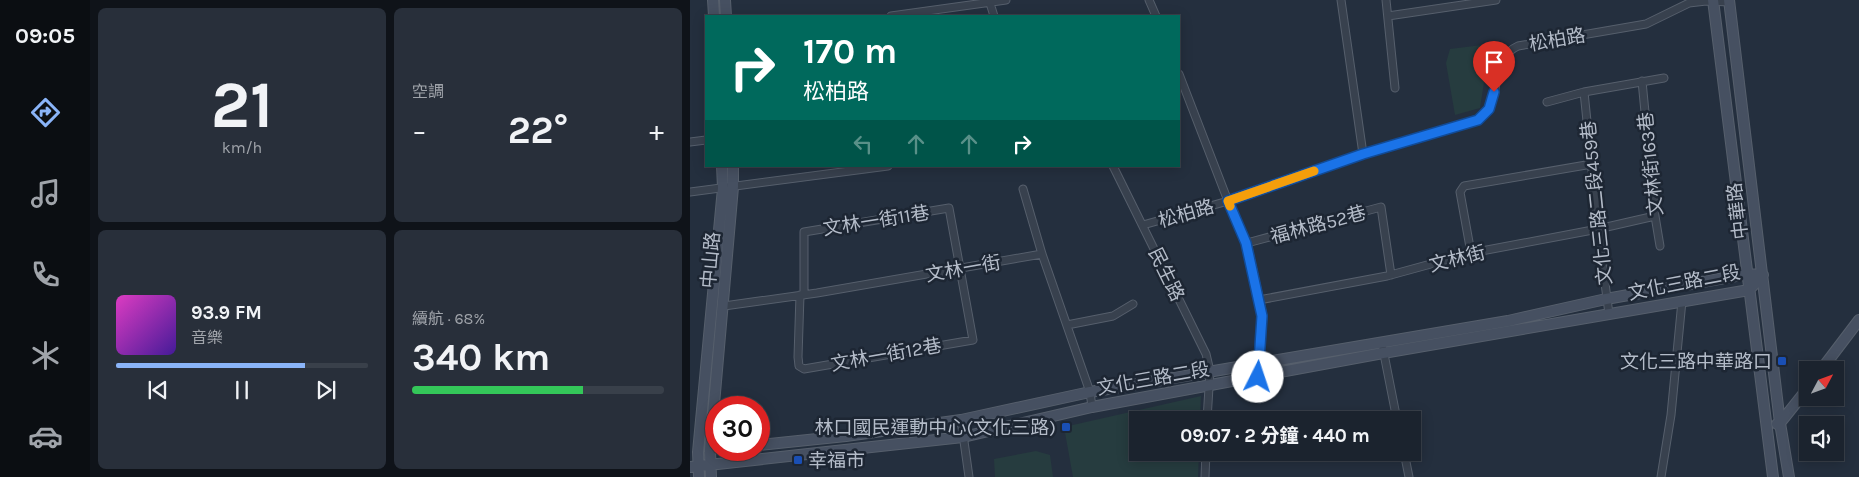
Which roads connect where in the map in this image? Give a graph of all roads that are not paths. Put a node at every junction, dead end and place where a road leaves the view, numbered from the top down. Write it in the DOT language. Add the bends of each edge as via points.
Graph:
graph roads {
  1 [pos="714,0"];
  2 [pos="725,0"];
  3 [pos="1006,0"];
  4 [pos="1149,0"];
  5 [pos="1341,0"];
  6 [pos="1386,0"];
  7 [pos="1496,0"];
  8 [pos="990,1"];
  9 [pos="1713,1"];
  10 [pos="1730,1"];
  11 [pos="714,15"];
  12 [pos="726,15"];
  13 [pos="899,15"];
  14 [pos="994,15"];
  15 [pos="1156,15"];
  16 [pos="1388,16"];
  17 [pos="1180,77"];
  18 [pos="1664,78"];
  19 [pos="1642,81"];
  20 [pos="1395,88"];
  21 [pos="1584,92"];
  22 [pos="1547,102"];
  23 [pos="705,140"];
  24 [pos="690,142"];
  25 [pos="1363,154"];
  26 [pos="1592,164"];
  27 [pos="722,167"];
  28 [pos="733,167"];
  29 [pos="880,167"];
  30 [pos="1114,167"];
  31 [pos="728,188"];
  32 [pos="1023,189"];
  33 [pos="690,192"];
  34 [pos="1228,201"];
  35 [pos="1655,216"];
  36 [pos="1143,225"];
  37 [pos="1598,229"];
  38 [pos="1246,243"];
  39 [pos="1660,246"];
  40 [pos="1470,253"];
  41 [pos="1042,254"];
  42 [pos="961,268"];
  43 [pos="1392,274"];
  44 [pos="1747,274"];
  45 [pos="1763,275"];
  46 [pos="1749,290"];
  47 [pos="802,295"];
  48 [pos="1259,300"];
  49 [pos="1606,300"];
  50 [pos="1682,301"];
  51 [pos="1133,304"];
  52 [pos="724,306"];
  53 [pos="1608,314"];
  54 [pos="1859,320"];
  55 [pos="1067,325"];
  56 [pos="1382,348"];
  57 [pos="1828,361"];
  58 [pos="1258,363"];
  59 [pos="1210,371"];
  60 [pos="1258,377"];
  61 [pos="1208,386"];
  62 [pos="1090,392"];
  63 [pos="717,396"];
  64 [pos="1799,399"];
  65 [pos="1092,407"];
  66 [pos="1207,411"];
  67 [pos="1396,411"];
  68 [pos="960,420"];
  69 [pos="1780,423"];
  70 [pos="1766,427"];
  71 [pos="963,437"];
  72 [pos="770,444"];
  73 [pos="694,452"];
  74 [pos="711,461"];
  75 [pos="1206,461"];
  76 [pos="1406,461"];
  77 [pos="710,465"];
  78 [pos="694,466"];
  79 [pos="699,477"];
  80 [pos="711,477"];
  81 [pos="969,477"];
  82 [pos="1205,477"];
  83 [pos="1409,477"];
  84 [pos="1661,477"];
  85 [pos="1773,477"];
  86 [pos="1789,477"];
  1 -- 11 [label="street"];
  2 -- 12 [label="street"];
  3 -- 8 [label="street"];
  4 -- 15 [label="street"];
  5 -- 25 [label="street"];
  6 -- 16 [label="street"];
  7 -- 16 [label="street"];
  8 -- 13 [label="street"];
  8 -- 14 [label="street"];
  9 -- 10 [label="street, 松柏路"];
  9 -- 25 [label="street, 松柏路" via="1689,3 1646,24 1518,46 1503,57 1489,109 1478,120"];
  9 -- 44 [label="street, 中華路"];
  10 -- 45 [label="street, 中華路"];
  16 -- 20 [label="street"];
  17 -- 34 [label="street"];
  18 -- 19 [label="street"];
  19 -- 21 [label="street"];
  19 -- 35 [label="street, 文林街163巷"];
  21 -- 22 [label="street"];
  21 -- 26 [label="street, 文化三路二段459巷"];
  23 -- 24 [label="street"];
  25 -- 34 [label="street, 松柏路"];
  26 -- 37 [label="street, 文化三路二段459巷"];
  26 -- 40 [label="street" via="1462,188"];
  27 -- 31 [label="street, 中山路"];
  28 -- 31 [label="street, 中山路"];
  29 -- 31 [label="street"];
  30 -- 36 [label="street, 民生路"];
  31 -- 33 [label="street"];
  31 -- 52 [label="street, 中山路"];
  31 -- 73 [label="street, 中山路"];
  32 -- 41 [label="street"];
  34 -- 36 [label="street, 松柏路"];
  34 -- 38 [label="street"];
  35 -- 37 [label="street, 文林街"];
  35 -- 39 [label="street, 文林街163巷"];
  36 -- 59 [label="street, 民生路" via="1206,354"];
  37 -- 40 [label="street, 文林街"];
  37 -- 49 [label="street, 文化三路二段459巷"];
  38 -- 43 [label="street, 福林路52巷" via="1380,206"];
  38 -- 48 [label="street"];
  40 -- 43 [label="street, 文林街"];
  41 -- 42 [label="street, 文林一街"];
  41 -- 55 [label="street"];
  42 -- 47 [label="street, 文林一街"];
  42 -- 47 [label="street, 文林一街11巷" via="949,208 804,232"];
  42 -- 47 [label="street, 文林一街12巷" via="973,340 804,368 799,366 798,357"];
  43 -- 48 [label="street, 文林街"];
  44 -- 45 [label="street, 文化三路二段"];
  44 -- 46 [label="street, 中華路"];
  44 -- 49 [label="street, 文化三路二段"];
  45 -- 46 [label="street, 文化三路二段"];
  45 -- 69 [label="street, 中華路"];
  46 -- 50 [label="street, 文化三路二段"];
  46 -- 70 [label="street, 中華路"];
  47 -- 52 [label="street, 文林一街"];
  48 -- 58 [label="street" via="1262,316"];
  49 -- 53 [label="street, 文化三路二段459巷"];
  49 -- 56 [label="street, 文化三路二段"];
  50 -- 53 [label="street, 文化三路二段"];
  50 -- 84 [label="street" via="1671,415"];
  51 -- 55 [label="street" via="1113,316"];
  52 -- 63 [label="street, 中山路"];
  53 -- 56 [label="street, 文化三路二段"];
  54 -- 57 [label="street"];
  55 -- 62 [label="street"];
  56 -- 58 [label="street, 文化三路二段"];
  56 -- 60 [label="street, 文化三路二段"];
  56 -- 67 [label="street"];
  58 -- 59 [label="street, 文化三路二段"];
  58 -- 60 [label="street"];
  59 -- 61 [label="street, 民生路"];
  59 -- 62 [label="street, 文化三路二段"];
  60 -- 61 [label="street, 文化三路二段"];
  61 -- 65 [label="street, 文化三路二段"];
  61 -- 66 [label="street, 民生路"];
  62 -- 65 [label="street"];
  62 -- 68 [label="street, 文化三路二段"];
  64 -- 69 [label="street"];
  65 -- 71 [label="street, 文化三路二段"];
  68 -- 71 [label="street"];
  68 -- 72 [label="street, 文化三路二段"];
  69 -- 70 [label="street"];
  69 -- 86 [label="street, 中華路"];
  70 -- 85 [label="street, 中華路"];
  71 -- 77 [label="street, 文化三路二段"];
  71 -- 81 [label="street"];
  73 -- 78 [label="street, 中山路"];
  74 -- 77 [label="street, 中山路"];
  75 -- 82 [label="street"];
  76 -- 83 [label="street"];
  77 -- 78 [label="street, 文化三路二段"];
  77 -- 80 [label="street, 中山路"];
  78 -- 79 [label="street, 中山路"];
}
